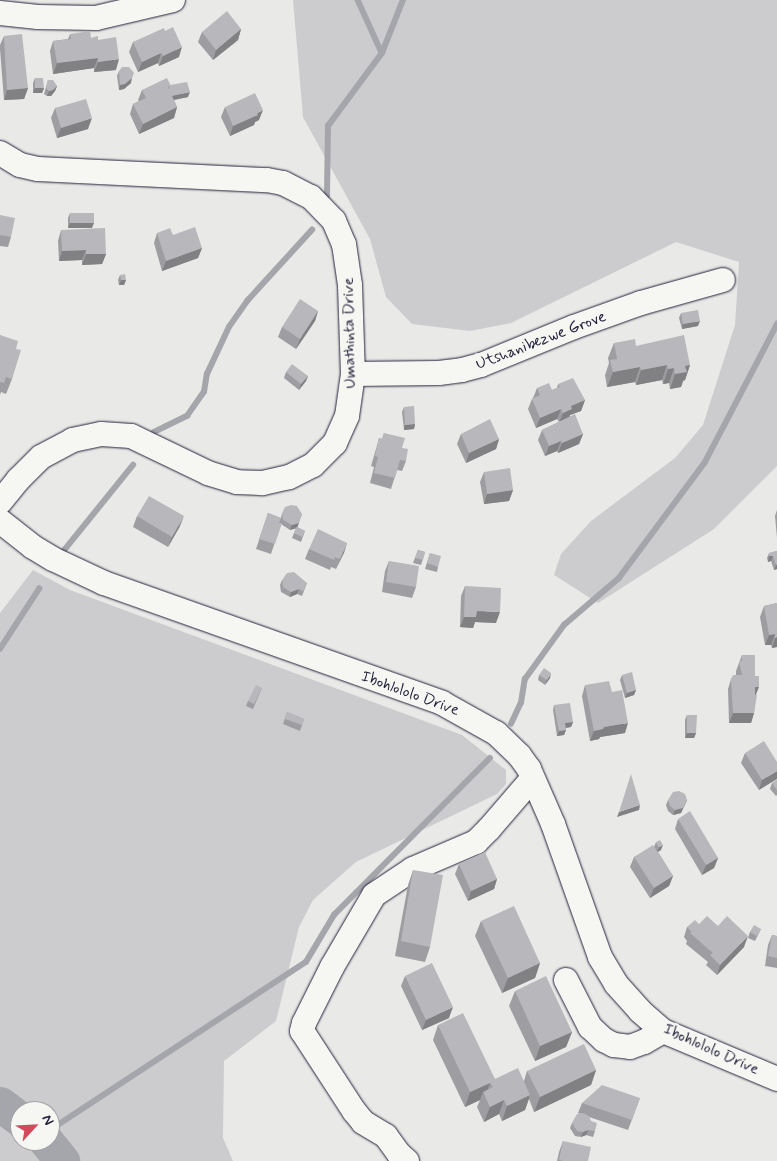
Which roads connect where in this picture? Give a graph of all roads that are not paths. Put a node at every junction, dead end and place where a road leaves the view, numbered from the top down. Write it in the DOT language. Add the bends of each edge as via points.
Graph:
graph roads {
  1 [pos="173,0"];
  2 [pos="0,13"];
  3 [pos="0,153"];
  4 [pos="724,280"];
  5 [pos="353,374"];
  6 [pos="0,502"];
  7 [pos="0,522"];
  8 [pos="10,542"];
  9 [pos="532,779"];
  10 [pos="566,980"];
  11 [pos="663,1031"];
  12 [pos="777,1079"];
  13 [pos="407,1161"];
  1 -- 2 [label="street" via="96,18"];
  3 -- 5 [label="street, Umathinta Drive" via="20,165 38,169 267,180 282,183 311,197 334,221 344,244 350,285"];
  4 -- 5 [label="street, Utshanibezwe Grove" via="632,306 462,370"];
  5 -- 6 [label="street, Umathinta Drive" via="347,416 334,443 313,465 289,478 262,483 237,482 208,473 131,436 101,434 73,440 41,457"];
  7 -- 8 [label="street, Ibohlololo Drive"];
  8 -- 9 [label="street, Ibohlololo Drive" via="131,594 442,704 496,732 519,755"];
  9 -- 11 [label="street, Ibohlololo Drive" via="553,824 600,957 627,997"];
  9 -- 13 [label="street" via="476,842 413,869 374,895 304,1023 302,1031 354,1111 363,1122 386,1136"];
  10 -- 11 [label="street" via="590,1027 604,1040 630,1047"];
  11 -- 12 [label="street, Ibohlololo Drive"];
}
